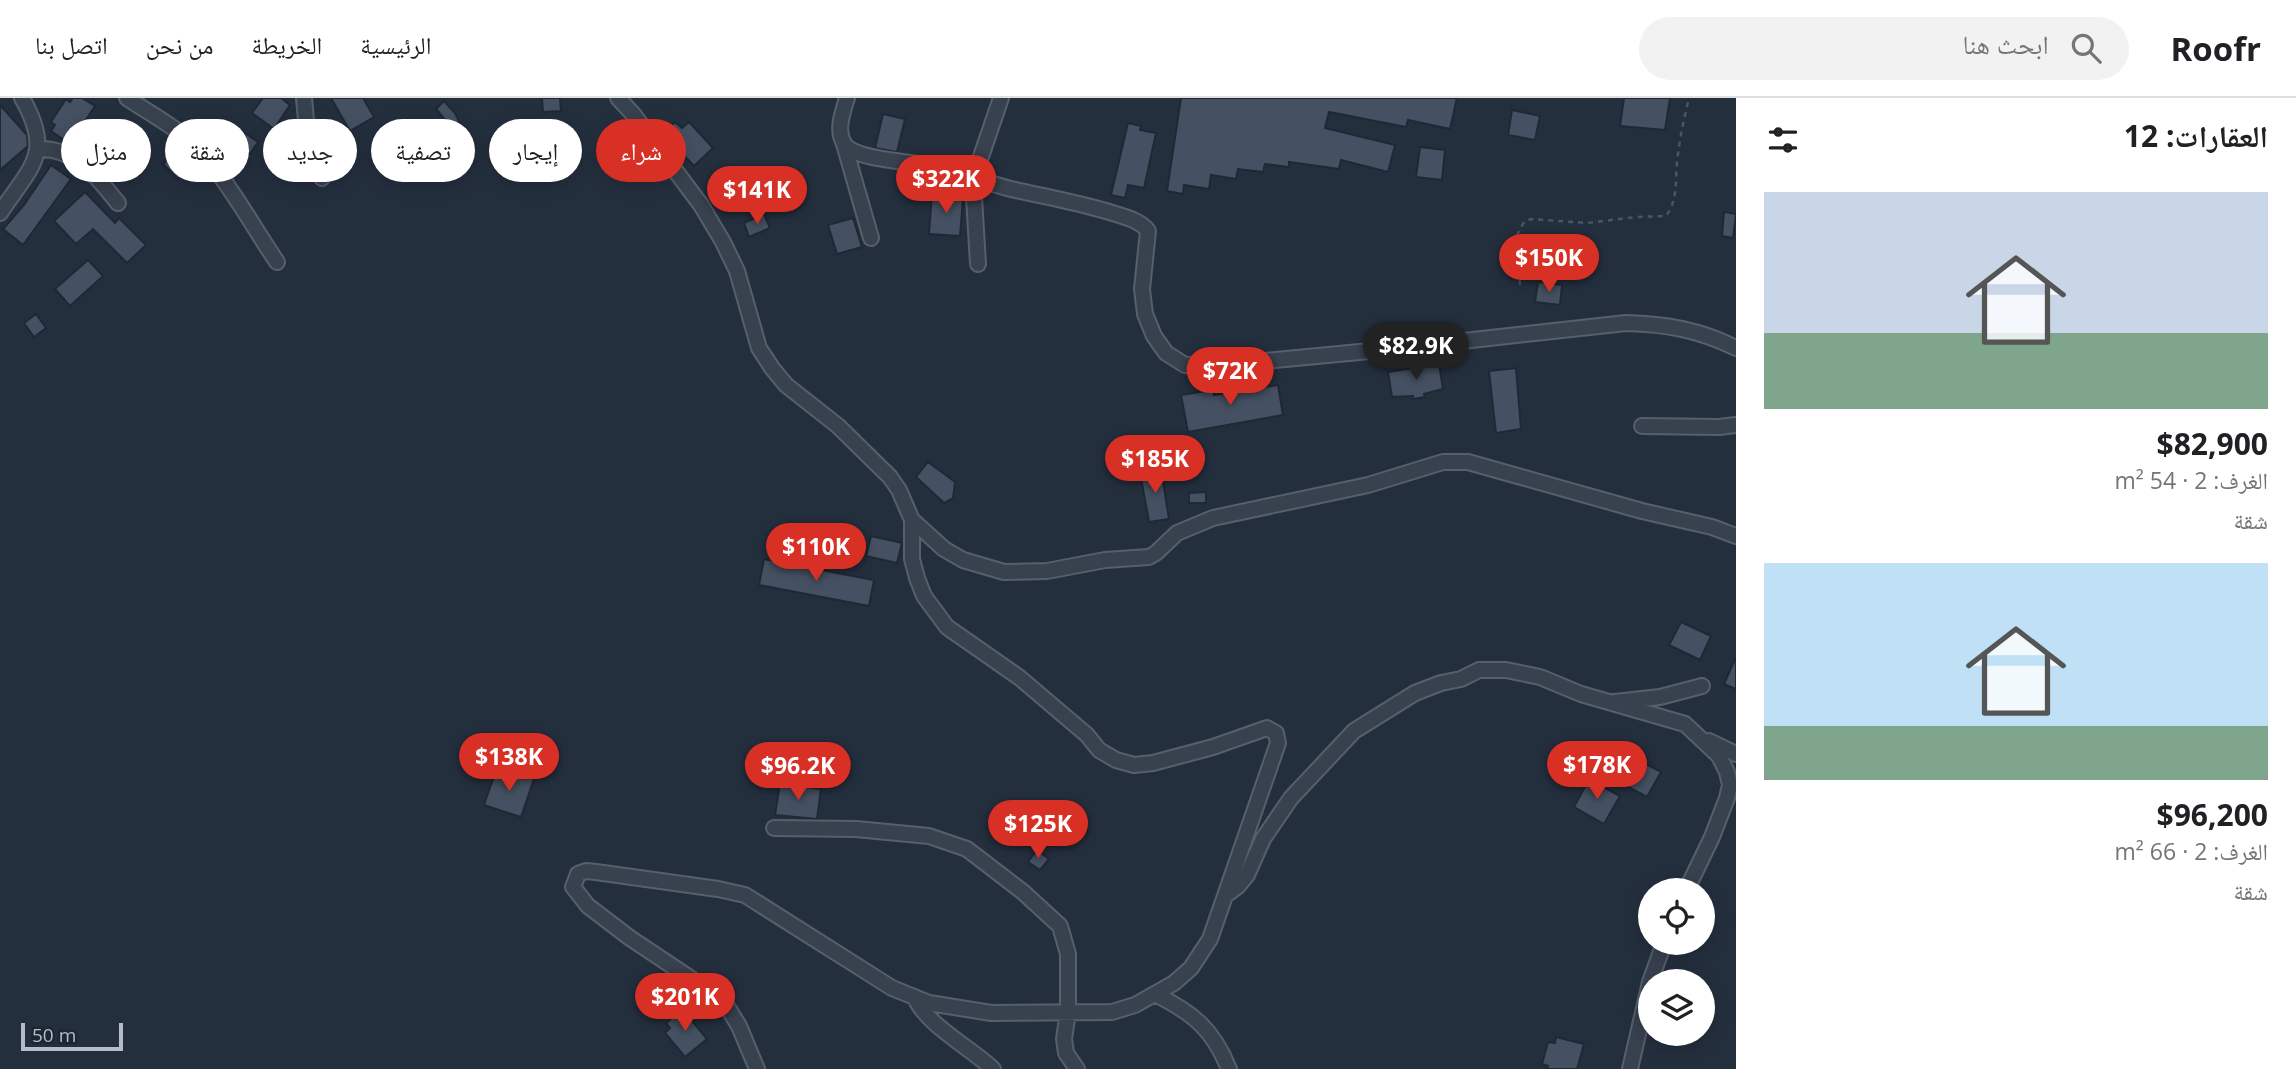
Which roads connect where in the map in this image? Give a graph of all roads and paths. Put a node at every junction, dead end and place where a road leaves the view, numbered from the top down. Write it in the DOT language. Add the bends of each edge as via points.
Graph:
graph roads {
  1 [pos="22,98"];
  2 [pos="127,98"];
  3 [pos="304,98"];
  4 [pos="618,98"];
  5 [pos="846,98"];
  6 [pos="1000,98"];
  7 [pos="1689,98"];
  8 [pos="306,119"];
  9 [pos="844,144"];
  10 [pos="39,149"];
  11 [pos="973,180"];
  12 [pos="118,203"];
  13 [pos="0,213"];
  14 [pos="872,237"];
  15 [pos="277,262"];
  16 [pos="978,264"];
  17 [pos="1520,285"];
  18 [pos="1736,348"];
  19 [pos="1736,425"];
  20 [pos="1642,426"];
  21 [pos="912,520"];
  22 [pos="1736,536"];
  23 [pos="1702,685"];
  24 [pos="1611,703"];
  25 [pos="1698,736"];
  26 [pos="1736,754"];
  27 [pos="774,828"];
  28 [pos="1692,878"];
  29 [pos="1224,896"];
  30 [pos="1155,994"];
  31 [pos="915,997"];
  32 [pos="1068,1012"];
  33 [pos="1638,1034"];
  34 [pos="757,1069"];
  35 [pos="993,1069"];
  36 [pos="1077,1069"];
  37 [pos="1229,1069"];
  38 [pos="1630,1069"];
  1 -- 10 [label="street" via="34,120"];
  2 -- 15 [label="street" via="198,150"];
  3 -- 8 [label="street"];
  4 -- 21 [label="street" via="701,205 723,242 737,271 759,348 772,368 890,477"];
  5 -- 9 [label="street" via="840,126"];
  6 -- 11 [label="street"];
  7 -- 17 [label="path" via="1675,199 1667,216 1587,223 1524,222 1516,237"];
  9 -- 11 [label="street" via="871,157"];
  9 -- 14 [label="street"];
  10 -- 12 [label="street" via="53,149 75,159"];
  10 -- 13 [label="street"];
  11 -- 16 [label="street"];
  11 -- 18 [label="street" via="1105,211 1146,227 1142,289 1146,314 1166,353 1185,365 1234,365 1626,323 1694,330"];
  19 -- 20 [label="street"];
  21 -- 22 [label="street" via="963,560 1004,572 1047,571 1105,559 1149,557 1177,533 1213,518 1368,485 1443,462 1468,462"];
  21 -- 29 [label="street" via="912,559 934,612 1116,760 1134,765 1153,762 1258,730 1276,733 1276,751"];
  23 -- 24 [label="street"];
  24 -- 25 [label="street" via="1685,724"];
  24 -- 29 [label="street" via="1506,670 1479,670 1415,694 1354,731 1325,761 1277,817 1247,875"];
  25 -- 26 [label="street"];
  25 -- 28 [label="street" via="1719,755 1730,785"];
  27 -- 32 [label="street" via="929,836 967,849 1060,926 1068,954"];
  29 -- 30 [label="street" via="1199,958 1174,983"];
  30 -- 32 [label="street" via="1112,1012"];
  30 -- 37 [label="street" via="1203,1026"];
  31 -- 32 [label="street" via="990,1013"];
  31 -- 34 [label="street" via="892,988 745,895 596,872 578,874 572,887 588,906 723,1000"];
  31 -- 35 [label="street" via="929,1019"];
  32 -- 36 [label="street" via="1066,1053"];
  33 -- 38 [label="street"];
}
